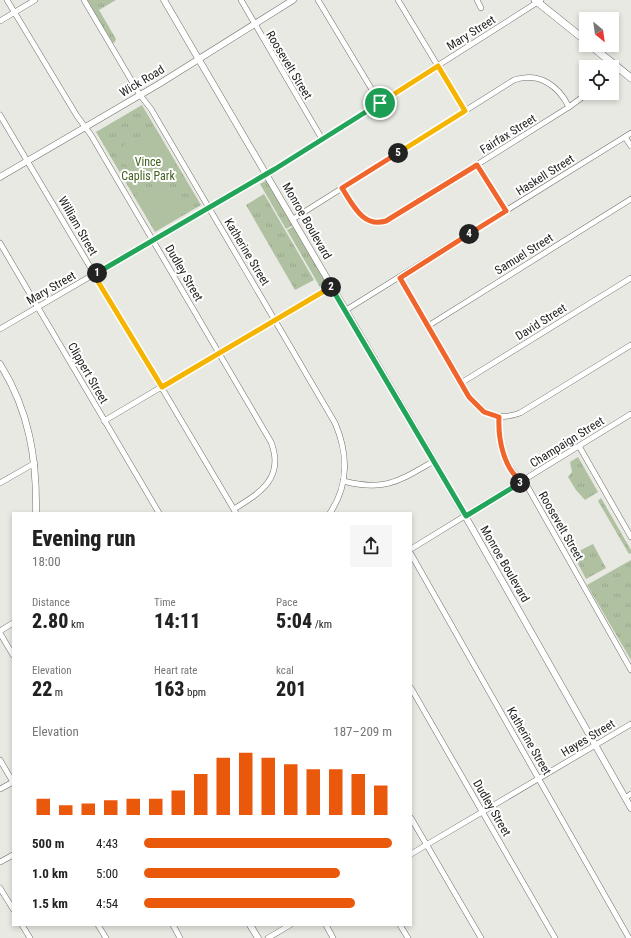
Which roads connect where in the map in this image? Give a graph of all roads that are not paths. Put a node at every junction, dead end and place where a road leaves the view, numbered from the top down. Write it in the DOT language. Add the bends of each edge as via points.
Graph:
graph roads {
  1 [pos="7,0"];
  2 [pos="35,0"];
  3 [pos="84,0"];
  4 [pos="164,0"];
  5 [pos="241,0"];
  6 [pos="293,0"];
  7 [pos="318,0"];
  8 [pos="398,0"];
  9 [pos="477,0"];
  10 [pos="538,1"];
  11 [pos="482,8"];
  12 [pos="15,12"];
  13 [pos="0,21"];
  14 [pos="255,24"];
  15 [pos="579,36"];
  16 [pos="598,52"];
  17 [pos="199,59"];
  18 [pos="606,60"];
  19 [pos="438,66"];
  20 [pos="619,70"];
  21 [pos="631,78"];
  22 [pos="140,95"];
  23 [pos="579,100"];
  24 [pos="380,103"];
  25 [pos="569,107"];
  26 [pos="465,111"];
  27 [pos="0,115"];
  28 [pos="84,128"];
  29 [pos="631,133"];
  30 [pos="625,137"];
  31 [pos="322,139"];
  32 [pos="631,146"];
  33 [pos="28,161"];
  34 [pos="477,165"];
  35 [pos="267,174"];
  36 [pos="0,177"];
  37 [pos="342,188"];
  38 [pos="631,199"];
  39 [pos="209,207"];
  40 [pos="506,211"];
  41 [pos="293,219"];
  42 [pos="153,240"];
  43 [pos="0,243"];
  44 [pos="94,275"];
  45 [pos="400,278"];
  46 [pos="631,278"];
  47 [pos="332,286"];
  48 [pos="37,307"];
  49 [pos="346,310"];
  50 [pos="275,320"];
  51 [pos="428,326"];
  52 [pos="0,329"];
  53 [pos="631,345"];
  54 [pos="219,353"];
  55 [pos="0,364"];
  56 [pos="461,383"];
  57 [pos="162,387"];
  58 [pos="631,414"];
  59 [pos="499,417"];
  60 [pos="104,421"];
  61 [pos="579,446"];
  62 [pos="434,461"];
  63 [pos="35,463"];
  64 [pos="343,481"];
  65 [pos="522,482"];
  66 [pos="0,483"];
  67 [pos="235,511"];
  68 [pos="36,512"];
  69 [pos="158,512"];
  70 [pos="331,512"];
  71 [pos="466,516"];
  72 [pos="631,537"];
  73 [pos="412,548"];
  74 [pos="412,556"];
  75 [pos="12,624"];
  76 [pos="0,632"];
  77 [pos="12,653"];
  78 [pos="631,670"];
  79 [pos="412,690"];
  80 [pos="631,724"];
  81 [pos="596,746"];
  82 [pos="0,760"];
  83 [pos="539,779"];
  84 [pos="12,780"];
  85 [pos="12,783"];
  86 [pos="0,789"];
  87 [pos="631,794"];
  88 [pos="625,798"];
  89 [pos="631,808"];
  90 [pos="483,812"];
  91 [pos="412,820"];
  92 [pos="426,845"];
  93 [pos="412,853"];
  94 [pos="12,856"];
  95 [pos="0,862"];
  96 [pos="0,888"];
  97 [pos="12,907"];
  98 [pos="23,926"];
  99 [pos="99,926"];
  100 [pos="174,926"];
  101 [pos="251,926"];
  102 [pos="288,926"];
  103 [pos="327,926"];
  104 [pos="401,926"];
  105 [pos="30,938"];
  106 [pos="106,938"];
  107 [pos="180,938"];
  108 [pos="258,938"];
  109 [pos="268,938"];
  110 [pos="334,938"];
  111 [pos="408,938"];
  112 [pos="481,938"];
  113 [pos="555,938"];
  114 [pos="629,938"];
  1 -- 12 [label="street, Dudley Street"];
  2 -- 12 [label="street"];
  3 -- 22 [label="street, Katherine Street"];
  4 -- 17 [label="street, Monroe Boulevard"];
  5 -- 14 [label="street, Roosevelt Street"];
  6 -- 14 [label="street, Wick Road"];
  7 -- 24 [label="street"];
  8 -- 19 [label="street"];
  9 -- 11 [label="street"];
  10 -- 15 [label="main road"];
  10 -- 19 [label="street, Mary Street"];
  12 -- 13 [label="street"];
  12 -- 28 [label="street, Dudley Street"];
  14 -- 17 [label="street, Wick Road"];
  14 -- 31 [label="street, Roosevelt Street"];
  16 -- 18 [label="main road"];
  17 -- 22 [label="street, Wick Road"];
  17 -- 35 [label="street, Monroe Boulevard"];
  19 -- 24 [label="street, Mary Street"];
  19 -- 26 [label="street"];
  20 -- 21 [label="main road"];
  22 -- 28 [label="street, Wick Road"];
  22 -- 39 [label="street, Katherine Street" via="151,109"];
  23 -- 25 [label="street, Fairfax Street"];
  24 -- 31 [label="street, Mary Street"];
  25 -- 26 [label="street" via="553,85 528,77 510,82"];
  25 -- 34 [label="street, Fairfax Street"];
  26 -- 37 [label="street"];
  27 -- 33 [label="street, William Street"];
  28 -- 33 [label="street, Wick Road"];
  28 -- 42 [label="street, Dudley Street" via="91,135"];
  29 -- 30 [label="street, Haskell Street"];
  30 -- 32 [label="street"];
  30 -- 40 [label="street, Haskell Street"];
  31 -- 35 [label="street, Mary Street"];
  33 -- 36 [label="street, Wick Road"];
  33 -- 44 [label="street, William Street"];
  34 -- 37 [label="street, Fairfax Street" via="382,223 362,217"];
  34 -- 40 [label="street"];
  35 -- 39 [label="street, Mary Street"];
  35 -- 41 [label="street, Monroe Boulevard"];
  37 -- 41 [label="street"];
  38 -- 51 [label="street, Samuel Street"];
  39 -- 42 [label="street, Mary Street"];
  39 -- 50 [label="street, Katherine Street"];
  40 -- 45 [label="street, Haskell Street"];
  41 -- 47 [label="street, Monroe Boulevard"];
  42 -- 44 [label="street, Mary Street"];
  42 -- 54 [label="street, Dudley Street"];
  43 -- 48 [label="street, Clippert Street"];
  44 -- 48 [label="street, Mary Street"];
  44 -- 57 [label="street, William Street"];
  45 -- 49 [label="street, Haskell Street"];
  45 -- 51 [label="street"];
  46 -- 56 [label="street, David Street"];
  47 -- 49 [label="street, Monroe Boulevard"];
  47 -- 50 [label="street"];
  48 -- 52 [label="street, Mary Street"];
  48 -- 60 [label="street, Clippert Street"];
  49 -- 62 [label="street, Monroe Boulevard"];
  50 -- 54 [label="street"];
  50 -- 64 [label="street, Katherine Street" via="339,432 345,462"];
  51 -- 56 [label="street"];
  53 -- 59 [label="street" via="522,412"];
  54 -- 57 [label="street"];
  54 -- 67 [label="street, Dudley Street" via="269,438 274,455 273,471 266,486"];
  55 -- 63 [label="street" via="22,405"];
  56 -- 59 [label="street" via="476,405"];
  57 -- 60 [label="street"];
  57 -- 67 [label="street, William Street"];
  58 -- 61 [label="street, Champaign Street"];
  59 -- 65 [label="street, Roosevelt Street" via="500,445 516,476"];
  60 -- 69 [label="street, Clippert Street"];
  61 -- 65 [label="street, Champaign Street"];
  61 -- 72 [label="street"];
  62 -- 64 [label="street" via="405,478 380,486"];
  62 -- 71 [label="street, Monroe Boulevard"];
  63 -- 66 [label="street"];
  63 -- 68 [label="street"];
  64 -- 70 [label="street, Katherine Street" via="340,494"];
  65 -- 71 [label="street, Champaign Street"];
  65 -- 78 [label="street, Roosevelt Street" via="526,484"];
  71 -- 73 [label="street, Champaign Street"];
  71 -- 81 [label="street, Monroe Boulevard"];
  74 -- 83 [label="street, Katherine Street"];
  75 -- 76 [label="street"];
  76 -- 77 [label="street"];
  79 -- 90 [label="street, Dudley Street"];
  80 -- 81 [label="street, Hayes Street"];
  81 -- 83 [label="street, Hayes Street"];
  81 -- 88 [label="street, Monroe Boulevard"];
  82 -- 84 [label="street"];
  83 -- 90 [label="street, Hayes Street"];
  83 -- 114 [label="street, Katherine Street"];
  85 -- 86 [label="street"];
  87 -- 88 [label="street"];
  88 -- 89 [label="street, Monroe Boulevard"];
  90 -- 92 [label="street, Hayes Street"];
  90 -- 113 [label="street, Dudley Street"];
  91 -- 92 [label="street"];
  92 -- 93 [label="street, Hayes Street"];
  92 -- 112 [label="street"];
  94 -- 95 [label="street"];
  96 -- 97 [label="street"];
  98 -- 105 [label="street"];
  99 -- 106 [label="street"];
  100 -- 107 [label="street"];
  101 -- 108 [label="street"];
  102 -- 109 [label="street"];
  103 -- 110 [label="street"];
  104 -- 111 [label="street"];
}
